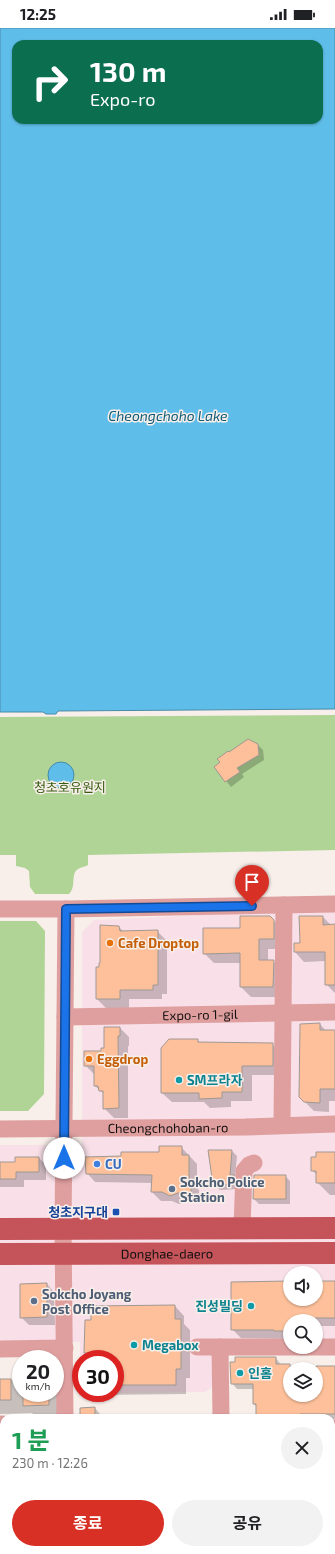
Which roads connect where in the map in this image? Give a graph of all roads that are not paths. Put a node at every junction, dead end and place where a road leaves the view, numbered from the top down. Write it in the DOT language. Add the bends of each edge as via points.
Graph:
graph roads {
  1 [pos="335,904"];
  2 [pos="284,905"];
  3 [pos="0,909"];
  4 [pos="66,909"];
  5 [pos="335,1012"];
  6 [pos="283,1013"];
  7 [pos="65,1018"];
  8 [pos="335,1124"];
  9 [pos="282,1126"];
  10 [pos="0,1129"];
  11 [pos="64,1129"];
  12 [pos="254,1163"];
  13 [pos="63,1228"];
  14 [pos="242,1228"];
  15 [pos="335,1228"];
  16 [pos="0,1229"];
  17 [pos="335,1253"];
  18 [pos="0,1254"];
  19 [pos="64,1254"];
  20 [pos="335,1347"];
  21 [pos="65,1348"];
  22 [pos="197,1348"];
  23 [pos="220,1348"];
  24 [pos="0,1349"];
  25 [pos="65,1414"];
  26 [pos="222,1414"];
  1 -- 2 [label="street"];
  2 -- 4 [label="street"];
  2 -- 6 [label="street"];
  3 -- 4 [label="street"];
  4 -- 7 [label="street"];
  5 -- 6 [label="street, Expo-ro 1-gil"];
  6 -- 7 [label="street, Expo-ro 1-gil"];
  6 -- 9 [label="street"];
  7 -- 11 [label="street"];
  8 -- 9 [label="street, Cheongchohoban-ro"];
  9 -- 11 [label="street, Cheongchohoban-ro"];
  10 -- 11 [label="street, Cheongchohoban-ro"];
  11 -- 13 [label="street"];
  12 -- 14 [label="street" via="249,1164 244,1171"];
  13 -- 14 [label="main road, Donghae-daero"];
  13 -- 16 [label="main road, Donghae-daero"];
  13 -- 19 [label="street"];
  14 -- 15 [label="main road, Donghae-daero"];
  17 -- 19 [label="main road, Donghae-daero"];
  18 -- 19 [label="main road, Donghae-daero"];
  19 -- 21 [label="street"];
  20 -- 23 [label="street"];
  21 -- 24 [label="street"];
  21 -- 25 [label="street"];
  22 -- 23 [label="street"];
  23 -- 26 [label="street"];
}
